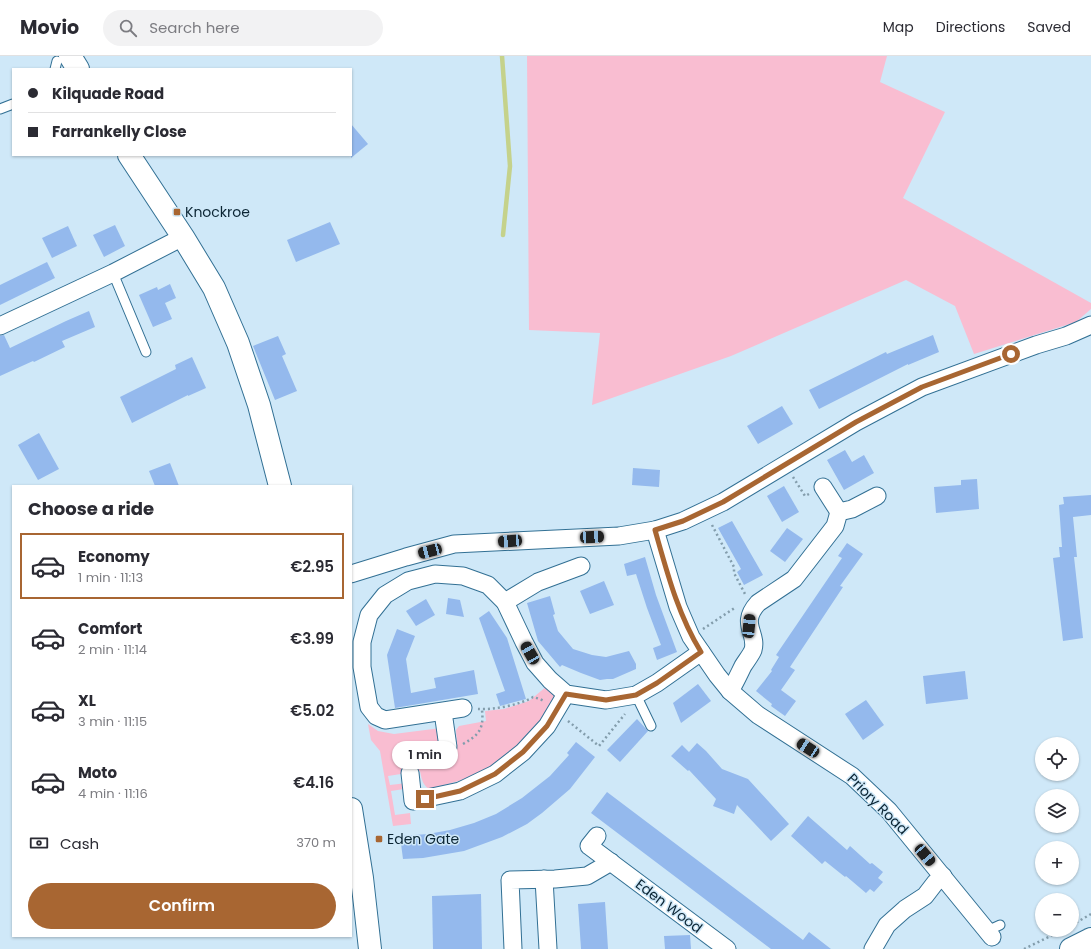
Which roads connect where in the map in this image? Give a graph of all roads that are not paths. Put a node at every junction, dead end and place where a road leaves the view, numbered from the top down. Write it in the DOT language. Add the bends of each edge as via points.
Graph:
graph roads {
  1 [pos="61,62"];
  2 [pos="76,68"];
  3 [pos="12,104"];
  4 [pos="0,109"];
  5 [pos="130,156"];
  6 [pos="183,237"];
  7 [pos="113,273"];
  8 [pos="1091,325"];
  9 [pos="0,326"];
  10 [pos="146,352"];
  11 [pos="280,485"];
  12 [pos="823,487"];
  13 [pos="876,496"];
  14 [pos="839,512"];
  15 [pos="655,530"];
  16 [pos="581,566"];
  17 [pos="352,574"];
  18 [pos="505,602"];
  19 [pos="701,652"];
  20 [pos="730,691"];
  21 [pos="566,694"];
  22 [pos="636,695"];
  23 [pos="463,708"];
  24 [pos="443,712"];
  25 [pos="651,726"];
  26 [pos="448,747"];
  27 [pos="410,773"];
  28 [pos="352,815"];
  29 [pos="597,836"];
  30 [pos="611,862"];
  31 [pos="943,876"];
  32 [pos="544,879"];
  33 [pos="993,931"];
  34 [pos="1091,939"];
  35 [pos="370,949"];
  36 [pos="513,949"];
  37 [pos="548,949"];
  38 [pos="727,949"];
  39 [pos="873,949"];
  40 [pos="1071,949"];
  1 -- 2 [label="main road"];
  3 -- 4 [label="lane"];
  5 -- 6 [label="main road"];
  6 -- 7 [label="street"];
  6 -- 11 [label="main road" via="214,288 238,343"];
  7 -- 9 [label="street"];
  7 -- 10 [label="lane"];
  8 -- 15 [label="street" via="922,387 856,422 723,502 683,521"];
  12 -- 14 [label="street"];
  13 -- 14 [label="street" via="852,509"];
  14 -- 20 [label="street" via="835,526 794,580 758,603 750,603 749,626 754,642 753,650"];
  15 -- 17 [label="street" via="619,536 454,544"];
  15 -- 19 [label="street, Priory Road" via="678,607 691,637"];
  16 -- 18 [label="street" via="538,582"];
  18 -- 21 [label="street" via="535,663"];
  18 -- 24 [label="street" via="488,585 463,576 435,574 408,581 385,595 369,615 362,642 362,667 369,707 376,716 385,720"];
  19 -- 20 [label="street, Priory Road"];
  19 -- 22 [label="street"];
  20 -- 31 [label="street, Priory Road" via="758,715 852,776 889,811"];
  21 -- 22 [label="street" via="606,700"];
  21 -- 27 [label="street" via="547,726 523,752 495,774 460,791 413,802"];
  22 -- 25 [label="lane"];
  23 -- 24 [label="street"];
  24 -- 26 [label="street"];
  28 -- 35 [label="main road"];
  29 -- 30 [label="street, Eden Wood" via="589,846"];
  30 -- 32 [label="street" via="587,876"];
  30 -- 38 [label="street, Eden Wood"];
  31 -- 33 [label="street, Priory Road"];
  31 -- 39 [label="street" via="925,896 887,925"];
  32 -- 36 [label="street" via="510,880"];
  32 -- 37 [label="street"];
  34 -- 40 [label="main road"];
}
